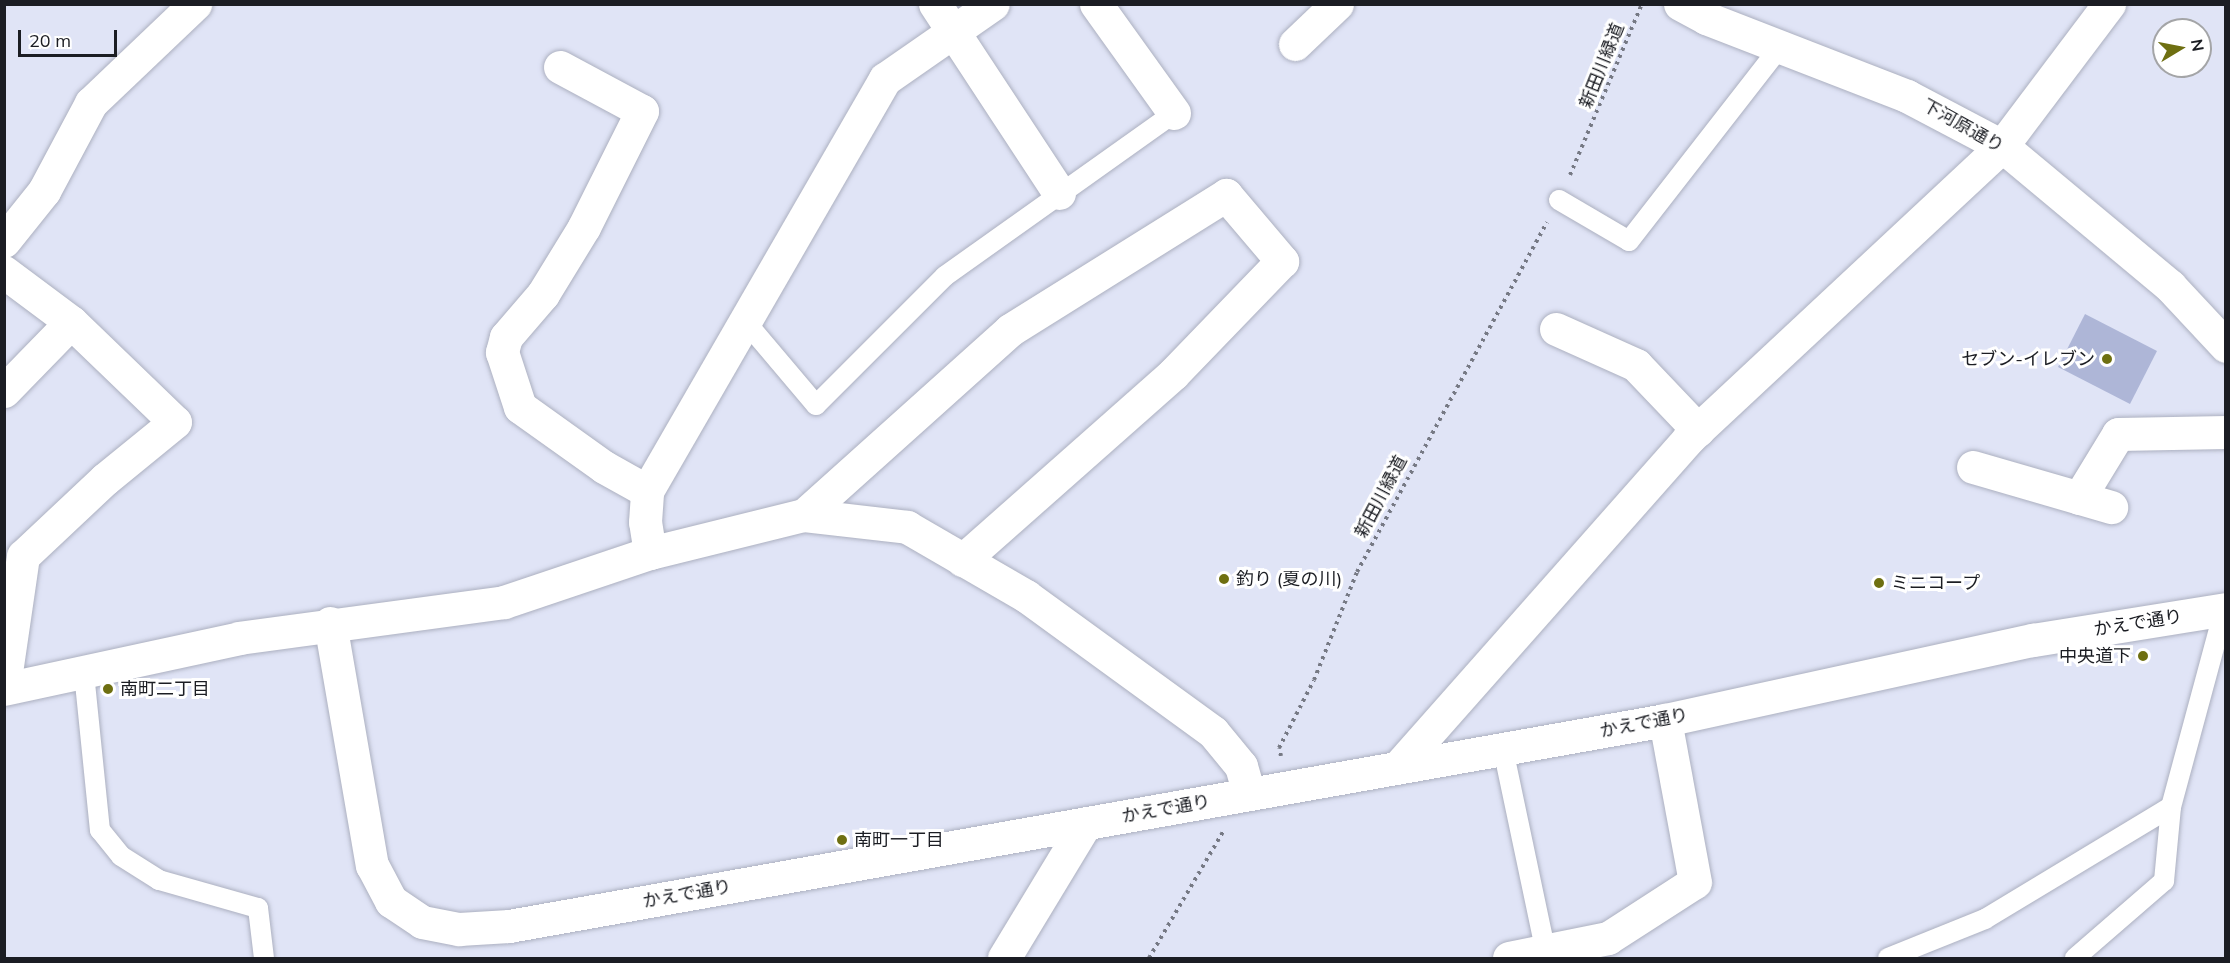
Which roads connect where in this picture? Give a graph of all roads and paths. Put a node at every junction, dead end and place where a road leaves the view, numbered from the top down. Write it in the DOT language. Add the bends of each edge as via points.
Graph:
graph roads {
  1 [pos="195,4"];
  2 [pos="935,4"];
  3 [pos="993,4"];
  4 [pos="1096,4"];
  5 [pos="1337,4"];
  6 [pos="1642,4"];
  7 [pos="1680,4"];
  8 [pos="2109,4"];
  9 [pos="952,33"];
  10 [pos="1296,44"];
  11 [pos="1780,47"];
  12 [pos="560,68"];
  13 [pos="1174,113"];
  14 [pos="2002,146"];
  15 [pos="1059,193"];
  16 [pos="1559,200"];
  17 [pos="4,241"];
  18 [pos="4,272"];
  19 [pos="745,321"];
  20 [pos="70,322"];
  21 [pos="1556,329"];
  22 [pos="2226,346"];
  23 [pos="4,392"];
  24 [pos="1698,430"];
  25 [pos="2226,432"];
  26 [pos="1973,467"];
  27 [pos="646,491"];
  28 [pos="2079,498"];
  29 [pos="2111,507"];
  30 [pos="804,514"];
  31 [pos="650,553"];
  32 [pos="963,560"];
  33 [pos="2225,609"];
  34 [pos="330,623"];
  35 [pos="84,673"];
  36 [pos="4,687"];
  37 [pos="1665,720"];
  38 [pos="1503,749"];
  39 [pos="1398,767"];
  40 [pos="1288,787"];
  41 [pos="1249,794"];
  42 [pos="2171,807"];
  43 [pos="1085,824"];
  44 [pos="1225,830"];
  45 [pos="1546,955"];
  46 [pos="264,958"];
  47 [pos="1004,958"];
  48 [pos="1149,958"];
  49 [pos="1509,958"];
  50 [pos="1888,958"];
  51 [pos="2074,958"];
  1 -- 17 [label="street" via="91,103 44,191"];
  2 -- 9 [label="street"];
  3 -- 9 [label="street"];
  4 -- 13 [label="street"];
  5 -- 10 [label="street"];
  6 -- 16 [label="path, 新田川緑道"];
  7 -- 11 [label="street, 下河原通り"];
  8 -- 14 [label="street"];
  9 -- 15 [label="street"];
  9 -- 19 [label="street" via="885,79"];
  11 -- 14 [label="street, 下河原通り" via="1907,96"];
  11 -- 16 [label="lane" via="1629,241"];
  12 -- 27 [label="street" via="642,111 584,227 543,294 506,337 502,352 520,407 604,467"];
  13 -- 15 [label="lane"];
  14 -- 22 [label="street, 下河原通り" via="2170,286"];
  14 -- 24 [label="street"];
  15 -- 19 [label="lane" via="945,276 816,405"];
  16 -- 40 [label="path, 新田川緑道" via="1357,572 1314,680 1279,748"];
  18 -- 20 [label="street"];
  19 -- 27 [label="street"];
  20 -- 23 [label="street"];
  20 -- 36 [label="street" via="175,423 105,479 23,556"];
  21 -- 24 [label="street" via="1636,365"];
  24 -- 39 [label="street"];
  25 -- 28 [label="street" via="2118,434"];
  26 -- 28 [label="street"];
  27 -- 31 [label="street"];
  28 -- 29 [label="street"];
  30 -- 31 [label="street"];
  30 -- 32 [label="street" via="907,527"];
  30 -- 32 [label="street" via="1010,330 1227,195 1282,261 1173,374"];
  31 -- 34 [label="street" via="504,602"];
  32 -- 41 [label="street" via="1026,596 1213,732 1241,766"];
  33 -- 37 [label="street, かえで通り" via="2033,640"];
  33 -- 42 [label="lane"];
  34 -- 35 [label="street" via="239,638"];
  34 -- 43 [label="street, かえで通り" via="372,865 392,901 422,922 459,929 509,926"];
  35 -- 36 [label="street"];
  35 -- 46 [label="lane" via="100,830 121,856 159,880 258,908"];
  37 -- 38 [label="street, かえで通り"];
  37 -- 45 [label="street" via="1695,882 1608,938"];
  38 -- 39 [label="street, かえで通り"];
  38 -- 45 [label="lane"];
  39 -- 40 [label="street, かえで通り"];
  40 -- 41 [label="street, かえで通り"];
  41 -- 43 [label="street, かえで通り"];
  42 -- 50 [label="lane" via="1985,919"];
  42 -- 51 [label="lane" via="2164,881"];
  43 -- 47 [label="street"];
  44 -- 48 [label="path"];
  45 -- 49 [label="street"];
}
